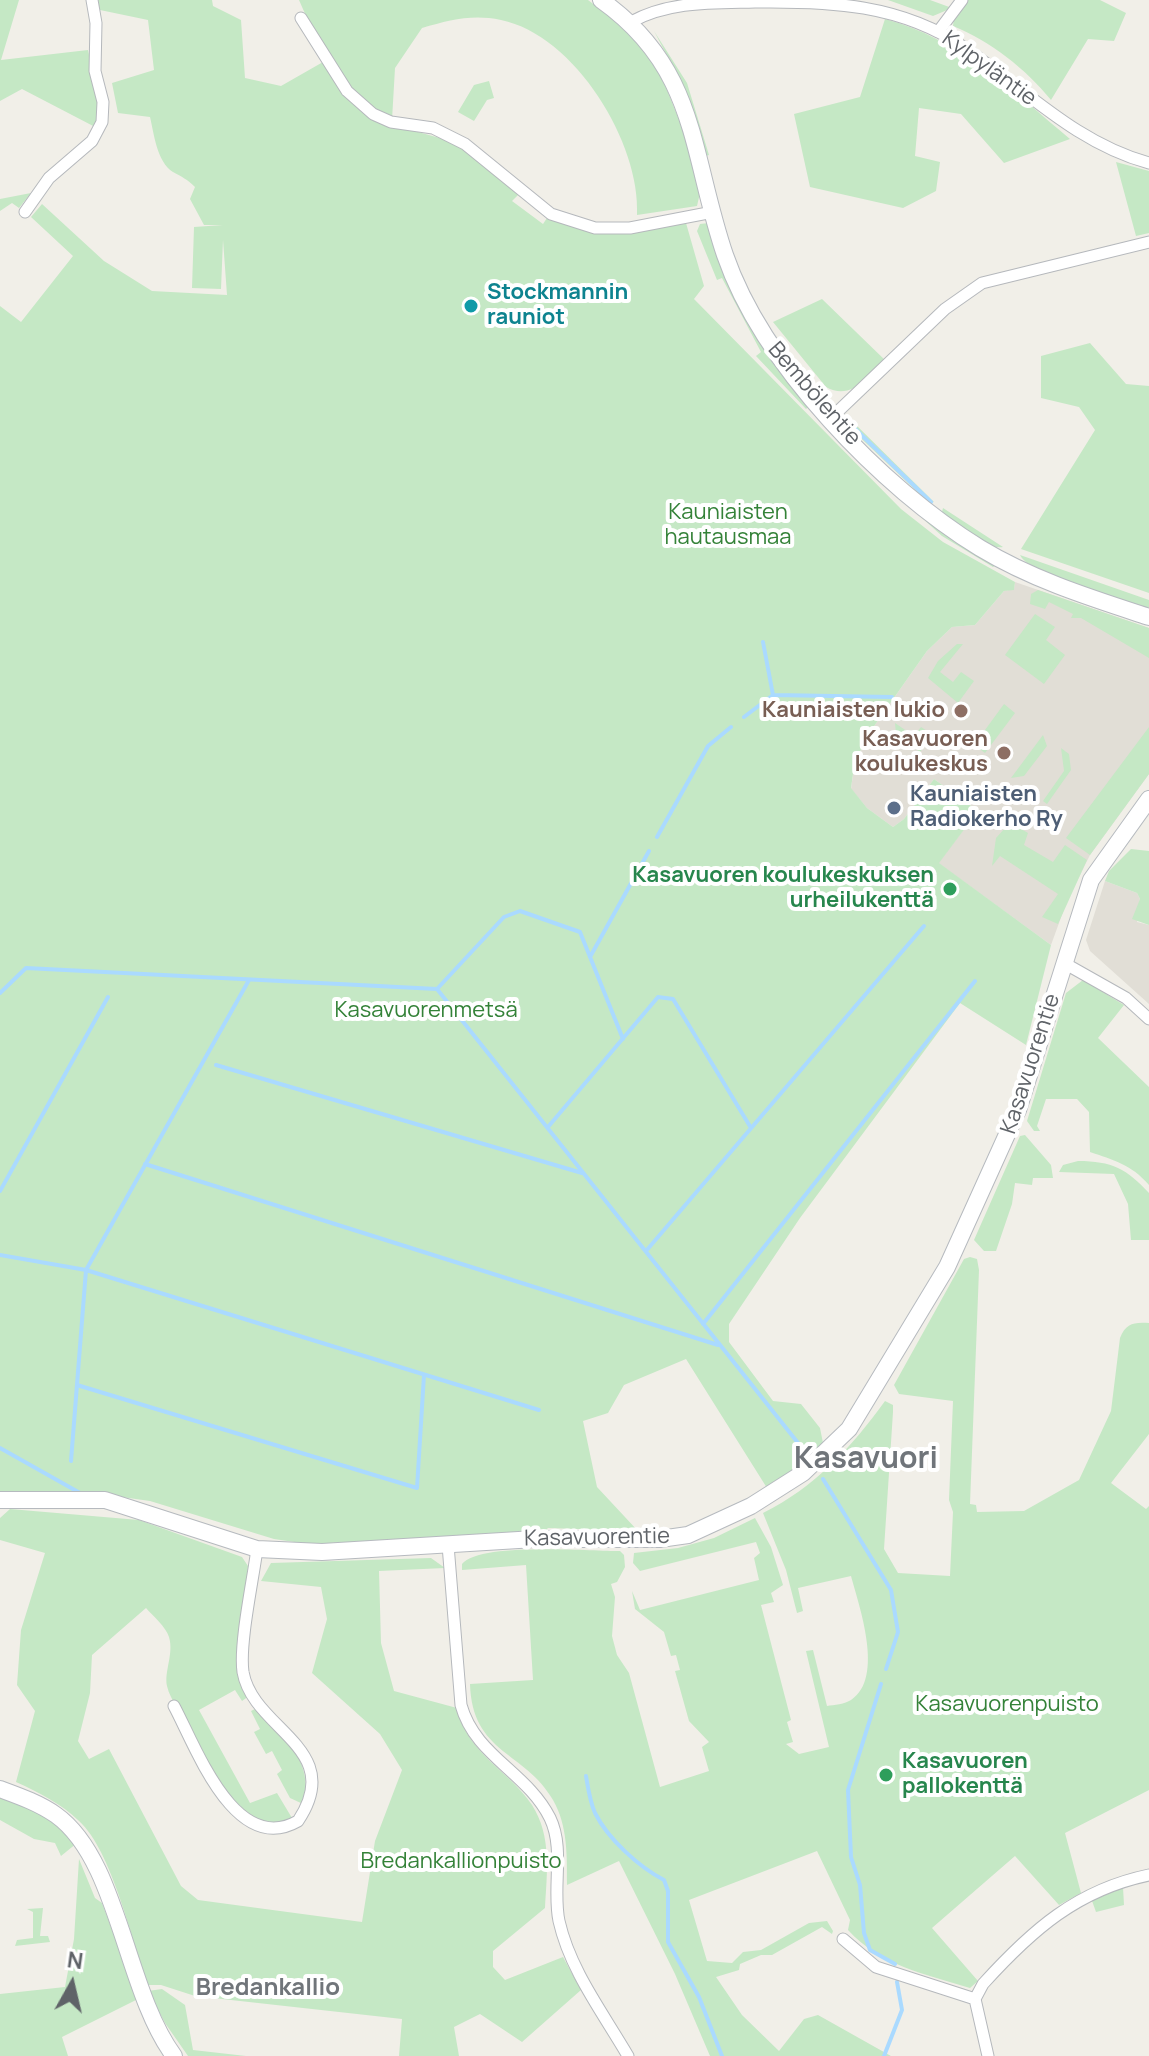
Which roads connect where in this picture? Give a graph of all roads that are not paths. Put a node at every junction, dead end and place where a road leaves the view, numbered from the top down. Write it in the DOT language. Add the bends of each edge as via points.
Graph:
graph roads {
  1 [pos="92,0"];
  2 [pos="601,0"];
  3 [pos="962,0"];
  4 [pos="301,18"];
  5 [pos="631,22"];
  6 [pos="938,32"];
  7 [pos="1149,163"];
  8 [pos="25,212"];
  9 [pos="713,212"];
  10 [pos="1149,242"];
  11 [pos="831,418"];
  12 [pos="1149,617"];
  13 [pos="1149,799"];
  14 [pos="1064,963"];
  15 [pos="1149,1019"];
  16 [pos="0,1500"];
  17 [pos="448,1545"];
  18 [pos="257,1549"];
  19 [pos="174,1706"];
  20 [pos="0,1789"];
  21 [pos="1149,1875"];
  22 [pos="843,1939"];
  23 [pos="975,1999"];
  24 [pos="174,2056"];
  25 [pos="628,2056"];
  26 [pos="988,2056"];
  1 -- 8 [label="street" via="102,122 92,141 49,178"];
  2 -- 5 [label="street, Bembölentie"];
  3 -- 6 [label="street"];
  4 -- 9 [label="street" via="347,91 373,114 433,128 465,144 551,214 595,228 630,228"];
  5 -- 6 [label="street, Kylpyläntie" via="666,8 807,1 877,9"];
  5 -- 9 [label="street, Bembölentie" via="677,87"];
  6 -- 7 [label="street, Kylpyläntie" via="1077,133"];
  9 -- 11 [label="street, Bembölentie" via="755,323"];
  10 -- 11 [label="street" via="982,283 945,309"];
  11 -- 12 [label="street, Bembölentie" via="909,495 980,548 1056,586"];
  13 -- 14 [label="street, Kasavuorentie" via="1091,880"];
  14 -- 15 [label="street" via="1126,998"];
  14 -- 17 [label="street, Kasavuorentie" via="1018,1110 961,1241 867,1405 829,1452 751,1506 688,1535"];
  16 -- 18 [label="street, Kasavuorentie" via="105,1500"];
  17 -- 18 [label="street, Kasavuorentie" via="322,1552"];
  17 -- 25 [label="street" via="466,1724 527,1786 551,1821 556,1896 567,1949"];
  18 -- 19 [label="street" via="243,1670 255,1698 308,1762 310,1797 298,1821 277,1828 237,1814"];
  20 -- 24 [label="street" via="58,1816 85,1844 147,2009"];
  21 -- 23 [label="street" via="1101,1887 1067,1907 998,1968"];
  22 -- 23 [label="street" via="876,1967"];
  23 -- 26 [label="street"];
}
